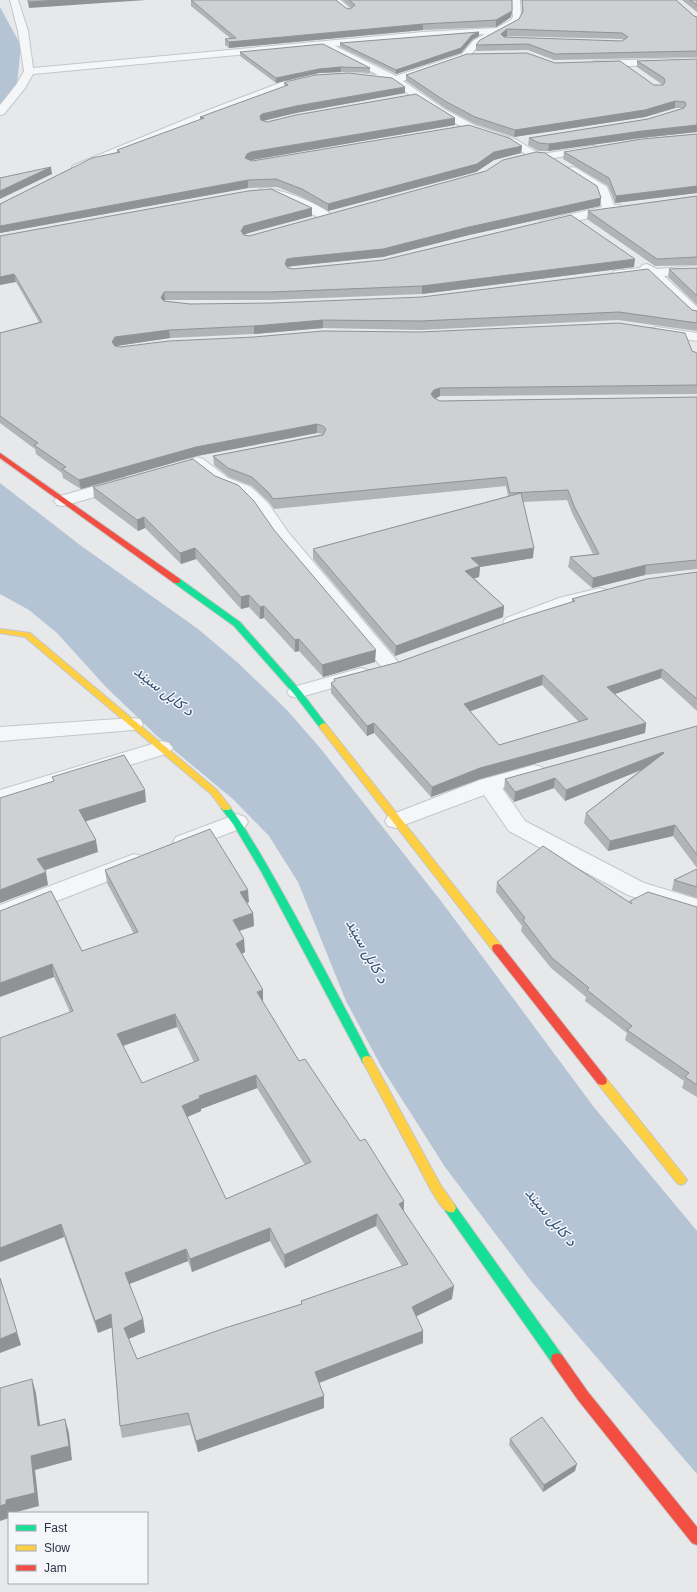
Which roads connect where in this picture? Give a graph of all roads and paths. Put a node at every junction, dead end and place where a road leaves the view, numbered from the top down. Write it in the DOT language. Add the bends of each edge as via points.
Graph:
graph roads {
  1 [pos="14,0"];
  2 [pos="336,0"];
  3 [pos="516,0"];
  4 [pos="349,11"];
  5 [pos="498,36"];
  6 [pos="326,45"];
  7 [pos="668,53"];
  8 [pos="465,56"];
  9 [pos="479,56"];
  10 [pos="676,62"];
  11 [pos="695,62"];
  12 [pos="622,63"];
  13 [pos="584,64"];
  14 [pos="29,71"];
  15 [pos="634,72"];
  16 [pos="322,76"];
  17 [pos="356,76"];
  18 [pos="395,80"];
  19 [pos="417,96"];
  20 [pos="402,99"];
  21 [pos="0,112"];
  22 [pos="470,127"];
  23 [pos="455,129"];
  24 [pos="528,139"];
  25 [pos="513,142"];
  26 [pos="602,148"];
  27 [pos="535,155"];
  28 [pos="548,156"];
  29 [pos="520,158"];
  30 [pos="69,171"];
  31 [pos="256,193"];
  32 [pos="625,207"];
  33 [pos="609,209"];
  34 [pos="574,218"];
  35 [pos="313,221"];
  36 [pos="536,226"];
  37 [pos="586,226"];
  38 [pos="634,260"];
  39 [pos="697,270"];
  40 [pos="650,271"];
  41 [pos="607,275"];
  42 [pos="697,314"];
  43 [pos="641,329"];
  44 [pos="694,341"];
  45 [pos="0,455"];
  46 [pos="219,458"];
  47 [pos="141,478"];
  48 [pos="63,501"];
  49 [pos="616,589"];
  50 [pos="493,629"];
  51 [pos="0,630"];
  52 [pos="297,692"];
  53 [pos="133,724"];
  54 [pos="0,734"];
  55 [pos="162,748"];
  56 [pos="556,766"];
  57 [pos="488,785"];
  58 [pos="0,798"];
  59 [pos="396,821"];
  60 [pos="237,822"];
  61 [pos="697,908"];
  62 [pos="0,914"];
  63 [pos="681,1180"];
  64 [pos="697,1538"];
  1 -- 14 [label="street" via="23,30"];
  2 -- 4 [label="street"];
  3 -- 5 [label="street" via="517,17"];
  5 -- 6 [label="street" via="430,35"];
  5 -- 8 [label="street" via="476,43"];
  6 -- 14 [label="street"];
  6 -- 18 [label="street"];
  7 -- 10 [label="street"];
  8 -- 9 [label="street"];
  8 -- 18 [label="street"];
  10 -- 11 [label="street"];
  10 -- 12 [label="street"];
  12 -- 13 [label="street"];
  12 -- 15 [label="street"];
  14 -- 21 [label="street" via="21,86"];
  16 -- 30 [label="street" via="286,84 222,108"];
  17 -- 18 [label="street"];
  18 -- 19 [label="street"];
  19 -- 20 [label="street"];
  19 -- 22 [label="street"];
  22 -- 23 [label="street"];
  22 -- 25 [label="street"];
  24 -- 25 [label="street"];
  25 -- 27 [label="street"];
  26 -- 28 [label="street"];
  27 -- 28 [label="street"];
  27 -- 29 [label="street"];
  28 -- 33 [label="street" via="603,190"];
  31 -- 35 [label="street" via="272,191 331,216"];
  32 -- 33 [label="street"];
  33 -- 34 [label="street"];
  34 -- 36 [label="street"];
  34 -- 37 [label="street"];
  38 -- 40 [label="street"];
  39 -- 40 [label="street" via="657,273"];
  40 -- 41 [label="street"];
  40 -- 42 [label="street"];
  43 -- 44 [label="street"];
  45 -- 48 [label="street"];
  46 -- 52 [label="street" via="190,464 222,482 245,491 262,507 282,536 398,663"];
  47 -- 48 [label="street"];
  48 -- 52 [label="street" via="237,624"];
  49 -- 50 [label="street" via="566,602"];
  51 -- 53 [label="street" via="27,635"];
  52 -- 59 [label="street"];
  53 -- 54 [label="street"];
  53 -- 55 [label="street"];
  55 -- 58 [label="street"];
  55 -- 60 [label="street" via="214,792"];
  56 -- 57 [label="street"];
  57 -- 59 [label="street"];
  57 -- 61 [label="street" via="517,826 636,889"];
  59 -- 63 [label="street"];
  60 -- 62 [label="street"];
  60 -- 64 [label="street" via="266,871 436,1188 583,1396"];
}
